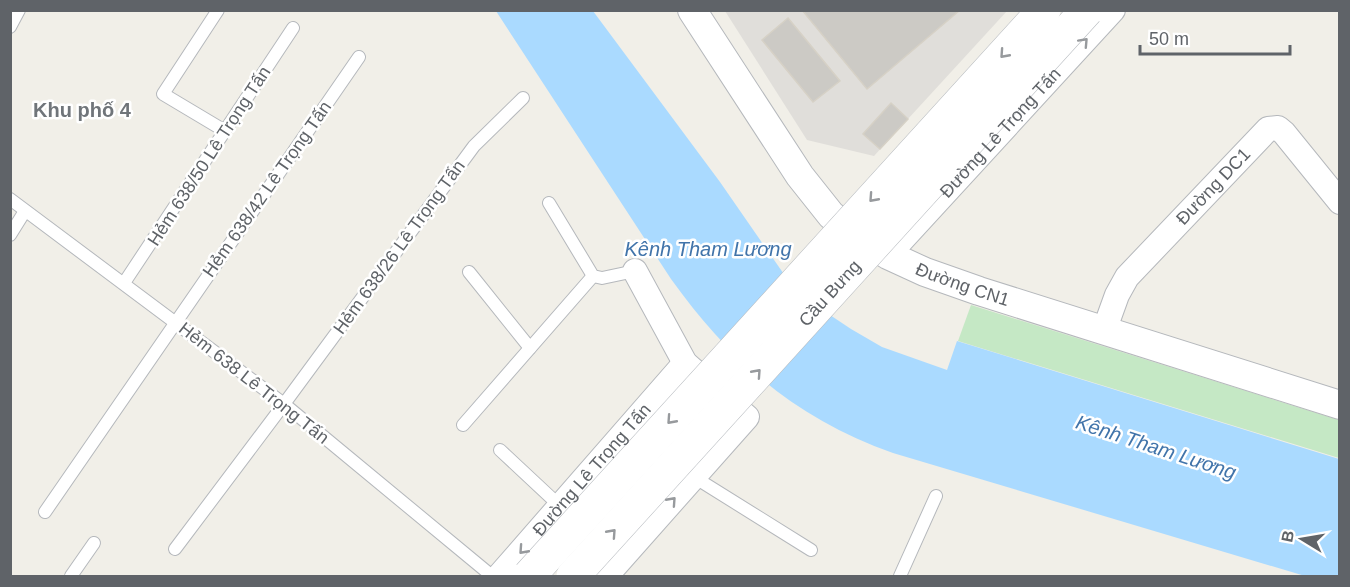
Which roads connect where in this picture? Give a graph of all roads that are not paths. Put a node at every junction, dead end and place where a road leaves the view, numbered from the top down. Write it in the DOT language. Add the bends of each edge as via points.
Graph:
graph roads {
  1 [pos="19,10"];
  2 [pos="218,10"];
  3 [pos="692,10"];
  4 [pos="1044,10"];
  5 [pos="1087,10"];
  6 [pos="1113,10"];
  7 [pos="10,27"];
  8 [pos="293,28"];
  9 [pos="359,57"];
  10 [pos="523,98"];
  11 [pos="225,131"];
  12 [pos="10,199"];
  13 [pos="1340,202"];
  14 [pos="549,203"];
  15 [pos="25,211"];
  16 [pos="10,235"];
  17 [pos="888,255"];
  18 [pos="635,271"];
  19 [pos="469,272"];
  20 [pos="593,276"];
  21 [pos="124,283"];
  22 [pos="176,322"];
  23 [pos="1104,331"];
  24 [pos="530,348"];
  25 [pos="685,363"];
  26 [pos="284,404"];
  27 [pos="1340,405"];
  28 [pos="463,425"];
  29 [pos="500,450"];
  30 [pos="694,477"];
  31 [pos="936,496"];
  32 [pos="561,507"];
  33 [pos="45,512"];
  34 [pos="94,543"];
  35 [pos="175,549"];
  36 [pos="811,550"];
  37 [pos="71,576"];
  38 [pos="492,576"];
  39 [pos="499,576"];
  40 [pos="529,576"];
  41 [pos="573,576"];
  42 [pos="606,576"];
  43 [pos="900,576"];
  1 -- 7 [label="lane"];
  2 -- 11 [label="lane" via="163,94"];
  3 -- 17 [label="street, Đường CN1" via="818,200 844,226"];
  4 -- 40 [label="main road, Cầu Bưng, one-way, bridge"];
  41 -- 5 [label="main road, Cầu Bưng, one-way, bridge"];
  17 -- 6 [label="street, Đường Lê Trọng Tấn, one-way"];
  8 -- 11 [label="lane, Hẻm 638/50 Lê Trọng Tấn"];
  9 -- 22 [label="lane, Hẻm 638/42 Lê Trọng Tấn"];
  10 -- 26 [label="lane, Hẻm 638/26 Lê Trọng Tấn" via="474,146"];
  11 -- 21 [label="lane, Hẻm 638/50 Lê Trọng Tấn"];
  12 -- 15 [label="lane, Hẻm 638 Lê Trọng Tấn"];
  13 -- 23 [label="street, Đường DC1" via="1284,133 1268,129 1127,277"];
  14 -- 20 [label="lane"];
  15 -- 16 [label="lane"];
  15 -- 21 [label="lane, Hẻm 638 Lê Trọng Tấn"];
  17 -- 23 [label="street, Đường CN1" via="939,278"];
  18 -- 20 [label="lane" via="602,278"];
  18 -- 25 [label="street"];
  19 -- 24 [label="lane"];
  20 -- 24 [label="lane"];
  21 -- 22 [label="lane, Hẻm 638 Lê Trọng Tấn"];
  22 -- 26 [label="lane, Hẻm 638 Lê Trọng Tấn"];
  22 -- 33 [label="lane, Hẻm 638/42 Lê Trọng Tấn"];
  23 -- 27 [label="street, Đường CN1"];
  24 -- 28 [label="lane"];
  25 -- 30 [label="street" via="747,417"];
  25 -- 32 [label="street, Đường Lê Trọng Tấn"];
  26 -- 35 [label="lane, Hẻm 638/26 Lê Trọng Tấn"];
  26 -- 38 [label="lane, Hẻm 638 Lê Trọng Tấn"];
  29 -- 32 [label="lane"];
  30 -- 36 [label="lane"];
  42 -- 30 [label="street, one-way"];
  31 -- 43 [label="lane"];
  32 -- 39 [label="street, Đường Lê Trọng Tấn, one-way"];
  34 -- 37 [label="lane"];
}
